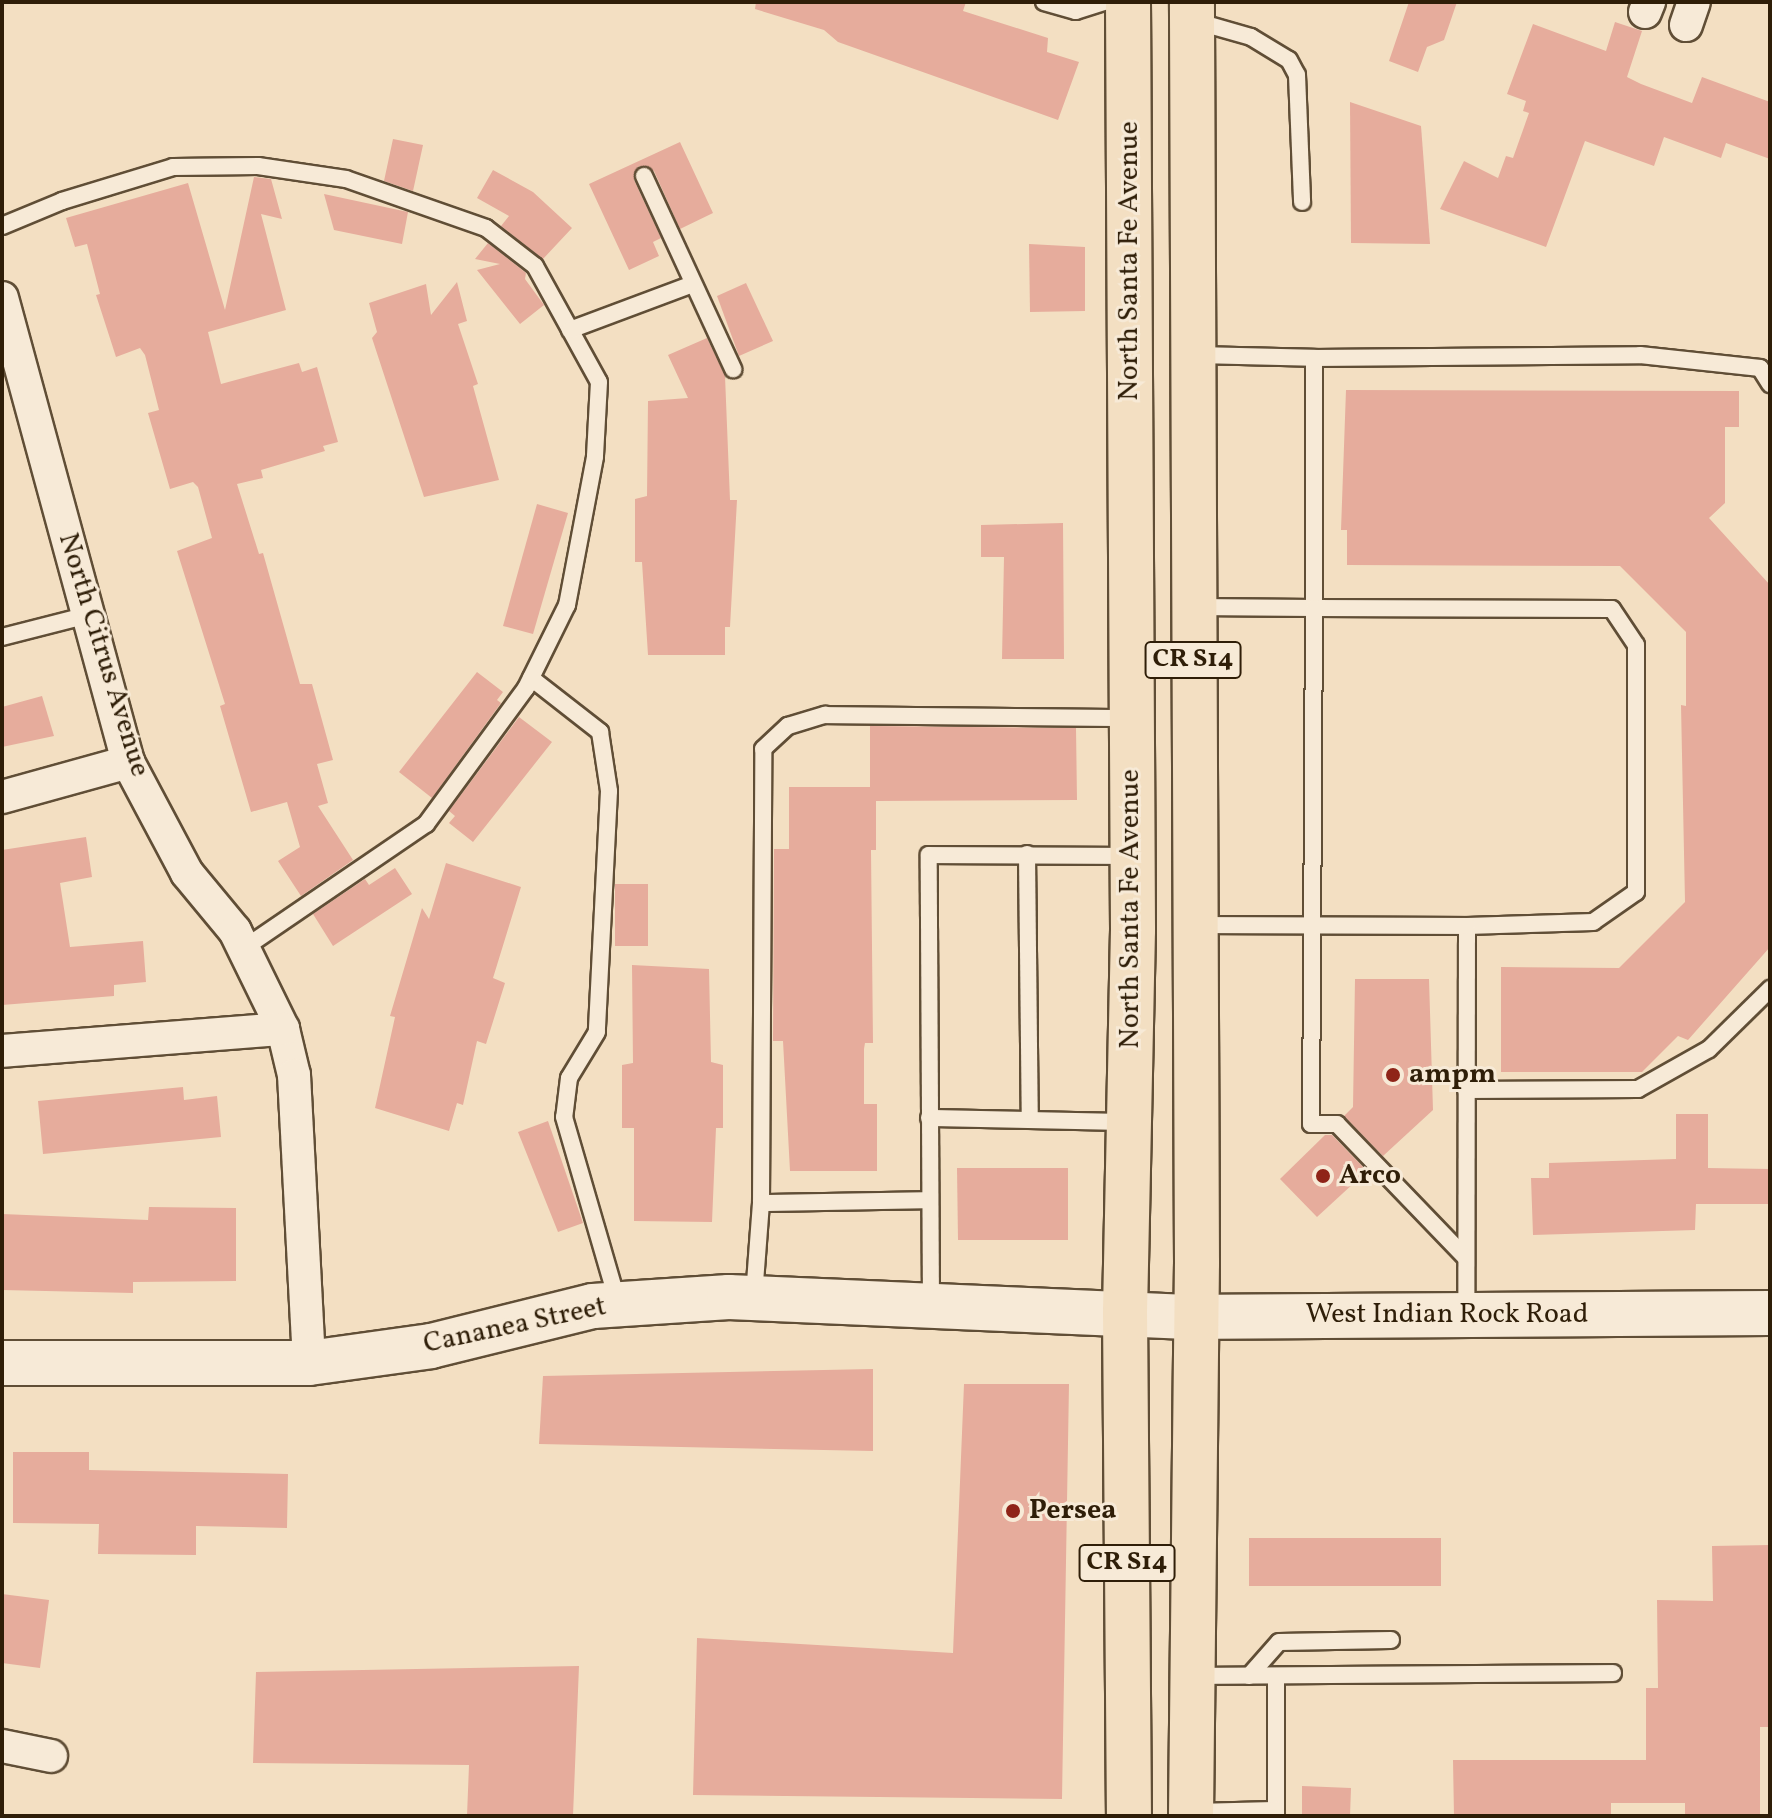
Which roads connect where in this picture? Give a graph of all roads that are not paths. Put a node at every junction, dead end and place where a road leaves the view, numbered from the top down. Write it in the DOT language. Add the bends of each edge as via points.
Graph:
graph roads {
  1 [pos="1044,2"];
  2 [pos="1104,2"];
  3 [pos="1128,2"];
  4 [pos="1192,11"];
  5 [pos="644,176"];
  6 [pos="1302,202"];
  7 [pos="2,226"];
  8 [pos="693,284"];
  9 [pos="2,298"];
  10 [pos="570,330"];
  11 [pos="1193,355"];
  12 [pos="1314,358"];
  13 [pos="733,369"];
  14 [pos="1770,384"];
  15 [pos="1193,607"];
  16 [pos="1314,608"];
  17 [pos="88,615"];
  18 [pos="2,637"];
  19 [pos="531,678"];
  20 [pos="1132,718"];
  21 [pos="128,762"];
  22 [pos="2,797"];
  23 [pos="1027,854"];
  24 [pos="1133,856"];
  25 [pos="1195,925"];
  26 [pos="1313,925"];
  27 [pos="1467,926"];
  28 [pos="244,948"];
  29 [pos="1770,989"];
  30 [pos="283,1029"];
  31 [pos="2,1051"];
  32 [pos="1466,1090"];
  33 [pos="929,1118"];
  34 [pos="1030,1120"];
  35 [pos="1129,1122"];
  36 [pos="930,1200"];
  37 [pos="761,1203"];
  38 [pos="1466,1258"];
  39 [pos="754,1298"];
  40 [pos="619,1304"];
  41 [pos="931,1304"];
  42 [pos="1125,1311"];
  43 [pos="1770,1313"];
  44 [pos="1466,1315"];
  45 [pos="1194,1317"];
  46 [pos="2,1363"];
  47 [pos="309,1363"];
  48 [pos="1391,1640"];
  49 [pos="1613,1673"];
  50 [pos="1192,1676"];
  51 [pos="1249,1676"];
  52 [pos="1276,1676"];
  53 [pos="2,1746"];
  54 [pos="51,1756"];
  55 [pos="1276,1813"];
  56 [pos="1191,1814"];
  57 [pos="1129,1816"];
  1 -- 2 [label="lane" via="1076,11"];
  3 -- 20 [label="main road, North Santa Fe Avenue / CR S14"];
  4 -- 6 [label="lane" via="1289,60 1297,75"];
  4 -- 11 [label="main road, CR S14"];
  5 -- 8 [label="lane"];
  7 -- 10 [label="lane" via="62,201 173,167 258,166 346,179 486,228 535,266"];
  8 -- 10 [label="lane"];
  8 -- 13 [label="lane"];
  9 -- 17 [label="street, North Citrus Avenue"];
  10 -- 19 [label="lane" via="599,382 595,457 567,605"];
  11 -- 12 [label="lane"];
  11 -- 15 [label="main road, CR S14"];
  12 -- 14 [label="lane" via="1640,355 1760,368"];
  12 -- 16 [label="lane"];
  15 -- 16 [label="lane"];
  15 -- 25 [label="main road, CR S14"];
  16 -- 26 [label="lane"];
  16 -- 27 [label="lane" via="1612,609 1636,645 1636,892 1593,922"];
  17 -- 18 [label="lane"];
  17 -- 21 [label="street, North Citrus Avenue"];
  19 -- 28 [label="lane" via="426,824"];
  19 -- 40 [label="lane" via="600,732 609,791 597,1032 569,1078 564,1117"];
  20 -- 24 [label="main road, North Santa Fe Avenue / CR S14"];
  20 -- 37 [label="lane" via="825,715 788,726 763,749"];
  21 -- 22 [label="street"];
  21 -- 28 [label="street, North Citrus Avenue" via="187,873"];
  23 -- 24 [label="lane"];
  23 -- 33 [label="lane" via="929,855"];
  23 -- 34 [label="lane"];
  24 -- 35 [label="main road, North Santa Fe Avenue / CR S14"];
  25 -- 26 [label="lane"];
  25 -- 45 [label="main road, CR S14"];
  26 -- 27 [label="lane"];
  26 -- 38 [label="lane" via="1311,1124 1337,1124"];
  27 -- 32 [label="lane"];
  28 -- 30 [label="street, North Citrus Avenue"];
  29 -- 32 [label="lane" via="1709,1049 1638,1089"];
  30 -- 31 [label="street"];
  30 -- 47 [label="street, North Citrus Avenue" via="294,1075"];
  32 -- 38 [label="lane"];
  33 -- 34 [label="lane"];
  33 -- 36 [label="lane"];
  34 -- 35 [label="lane"];
  35 -- 42 [label="main road, North Santa Fe Avenue / CR S14"];
  36 -- 37 [label="lane"];
  36 -- 41 [label="lane"];
  37 -- 39 [label="lane"];
  38 -- 44 [label="lane"];
  39 -- 40 [label="street, Cananea Street"];
  39 -- 41 [label="street, Cananea Street"];
  40 -- 47 [label="street, Cananea Street" via="431,1346"];
  41 -- 42 [label="street, Cananea Street"];
  42 -- 45 [label="street, West Indian Rock Road"];
  42 -- 57 [label="main road, North Santa Fe Avenue / CR S14"];
  43 -- 44 [label="street, West Indian Rock Road"];
  44 -- 45 [label="street, West Indian Rock Road"];
  45 -- 50 [label="main road, CR S14"];
  46 -- 47 [label="street, Cananea Street"];
  48 -- 51 [label="lane" via="1279,1642"];
  49 -- 52 [label="lane"];
  50 -- 51 [label="lane"];
  50 -- 56 [label="main road, CR S14"];
  51 -- 52 [label="lane"];
  52 -- 55 [label="lane"];
  53 -- 54 [label="street"];
  55 -- 56 [label="lane"];
}
